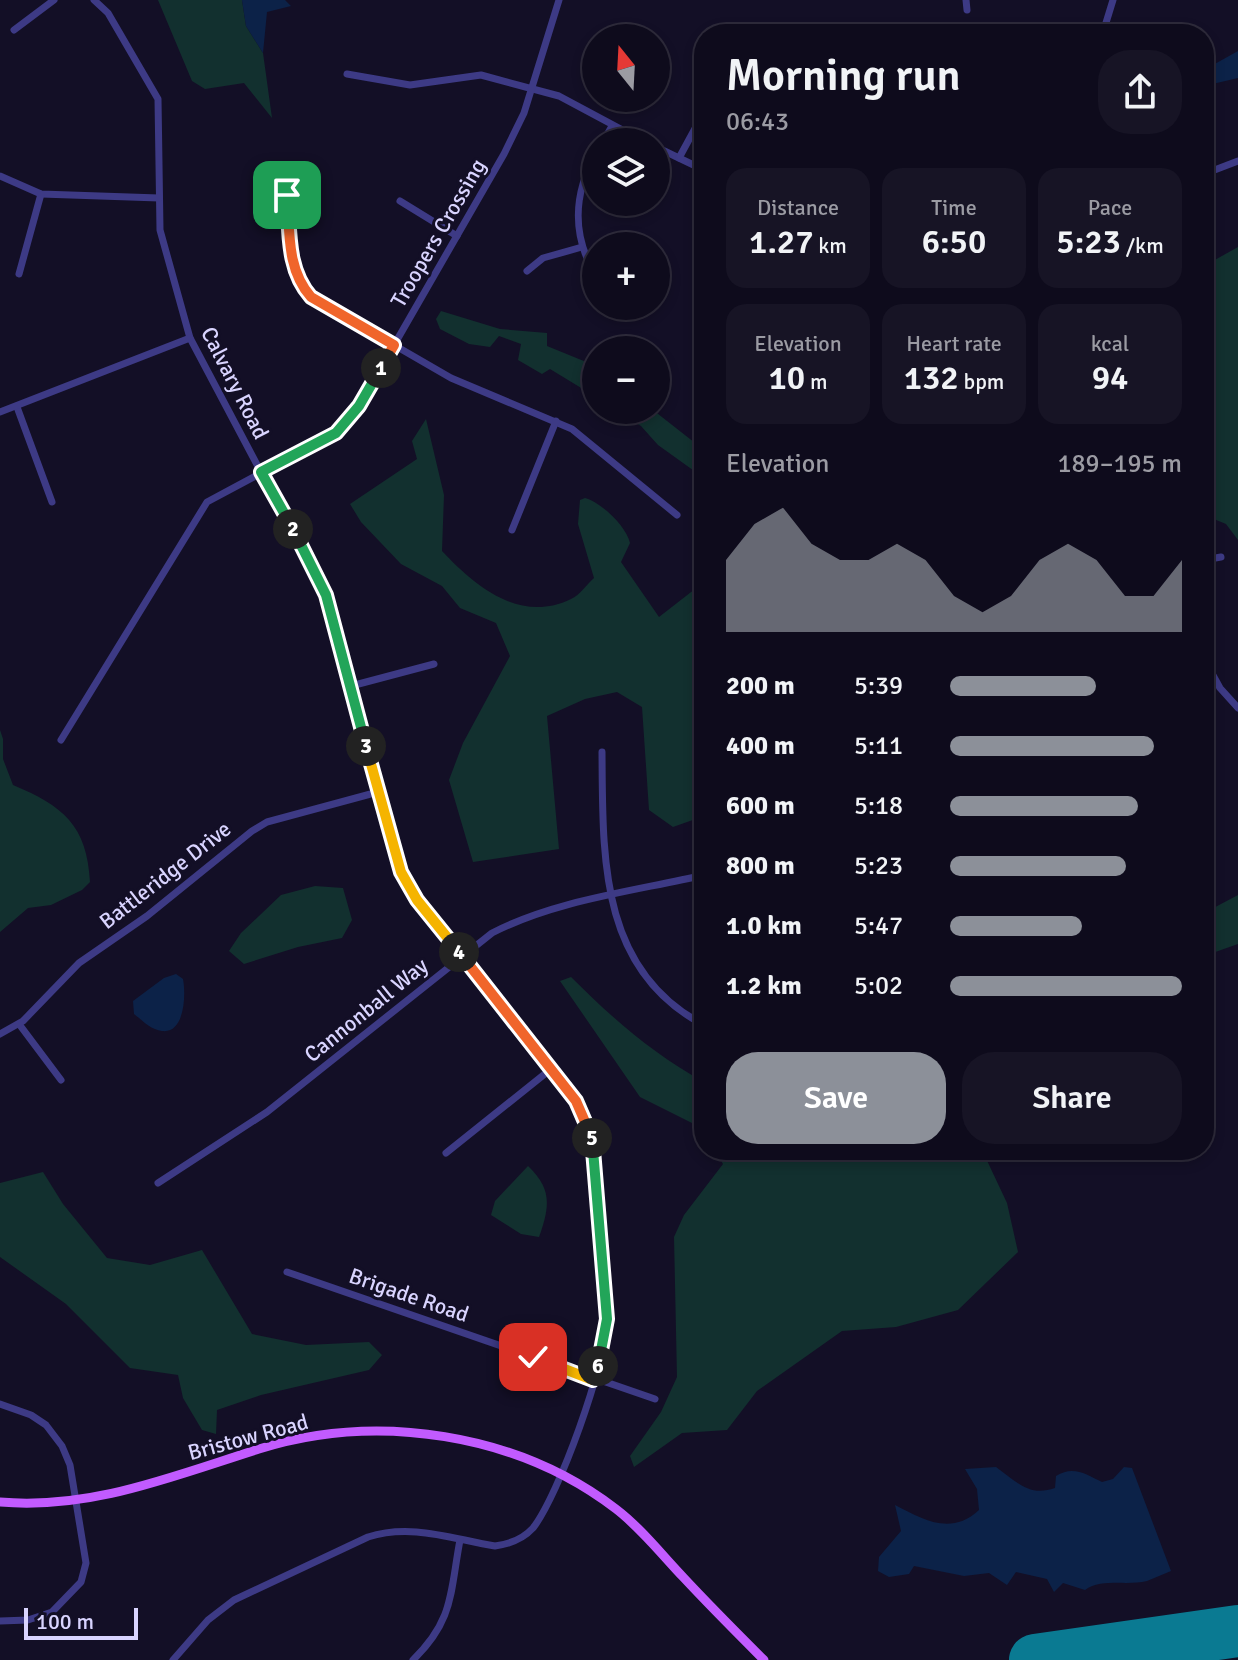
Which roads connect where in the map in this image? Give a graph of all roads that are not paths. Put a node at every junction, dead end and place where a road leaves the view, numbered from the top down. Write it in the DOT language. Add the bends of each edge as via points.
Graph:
graph roads {
  1 [pos="54,0"];
  2 [pos="94,0"];
  3 [pos="559,0"];
  4 [pos="966,0"];
  5 [pos="1113,0"];
  6 [pos="967,10"];
  7 [pos="1106,24"];
  8 [pos="14,30"];
  9 [pos="347,74"];
  10 [pos="530,87"];
  11 [pos="612,126"];
  12 [pos="616,128"];
  13 [pos="694,130"];
  14 [pos="670,154"];
  15 [pos="679,158"];
  16 [pos="1238,161"];
  17 [pos="694,165"];
  18 [pos="1214,170"];
  19 [pos="0,176"];
  20 [pos="582,184"];
  21 [pos="41,194"];
  22 [pos="287,195"];
  23 [pos="159,198"];
  24 [pos="400,201"];
  25 [pos="457,236"];
  26 [pos="582,247"];
  27 [pos="527,271"];
  28 [pos="19,274"];
  29 [pos="190,338"];
  30 [pos="394,345"];
  31 [pos="17,407"];
  32 [pos="0,412"];
  33 [pos="556,421"];
  34 [pos="261,472"];
  35 [pos="52,502"];
  36 [pos="677,515"];
  37 [pos="512,530"];
  38 [pos="1221,557"];
  39 [pos="1214,558"];
  40 [pos="434,664"];
  41 [pos="1214,677"];
  42 [pos="351,686"];
  43 [pos="1238,708"];
  44 [pos="61,740"];
  45 [pos="602,752"];
  46 [pos="378,792"];
  47 [pos="694,877"];
  48 [pos="611,897"];
  49 [pos="462,956"];
  50 [pos="694,1019"];
  51 [pos="19,1024"];
  52 [pos="0,1034"];
  53 [pos="551,1069"];
  54 [pos="61,1080"];
  55 [pos="446,1153"];
  56 [pos="158,1183"];
  57 [pos="287,1272"];
  58 [pos="593,1380"];
  59 [pos="655,1399"];
  60 [pos="0,1404"];
  61 [pos="562,1475"];
  62 [pos="0,1502"];
  63 [pos="75,1502"];
  64 [pos="460,1540"];
  65 [pos="0,1621"];
  66 [pos="173,1660"];
  67 [pos="413,1660"];
  68 [pos="764,1660"];
  1 -- 8 [label="street"];
  2 -- 23 [label="street, Calvary Road" via="108,13 158,99"];
  3 -- 10 [label="street, Troopers Crossing"];
  4 -- 6 [label="street"];
  5 -- 7 [label="street"];
  9 -- 10 [label="street" via="410,85 481,75"];
  10 -- 11 [label="street" via="559,96"];
  10 -- 25 [label="street, Troopers Crossing" via="504,154"];
  11 -- 12 [label="street"];
  13 -- 15 [label="street"];
  14 -- 15 [label="street"];
  15 -- 17 [label="street"];
  16 -- 18 [label="street"];
  19 -- 21 [label="street"];
  20 -- 26 [label="street" via="577,207"];
  21 -- 23 [label="street"];
  21 -- 28 [label="street"];
  22 -- 30 [label="street" via="294,272 302,287"];
  23 -- 29 [label="street, Calvary Road" via="160,230"];
  24 -- 25 [label="street"];
  25 -- 30 [label="street, Troopers Crossing"];
  26 -- 27 [label="street" via="543,258"];
  29 -- 31 [label="street"];
  29 -- 34 [label="street, Calvary Road"];
  30 -- 33 [label="street" via="462,383"];
  30 -- 34 [label="street, Troopers Crossing" via="359,406 336,433"];
  31 -- 32 [label="street"];
  31 -- 35 [label="street"];
  33 -- 36 [label="street"];
  33 -- 37 [label="street"];
  34 -- 42 [label="street, Calvary Road" via="326,595"];
  34 -- 44 [label="street, Troopers Crossing" via="207,502"];
  38 -- 39 [label="street"];
  40 -- 42 [label="street"];
  41 -- 43 [label="street"];
  42 -- 46 [label="street, Calvary Road"];
  45 -- 48 [label="street" via="603,856"];
  46 -- 49 [label="street, Calvary Road" via="407,885"];
  46 -- 51 [label="street, Battleridge Drive" via="267,822 252,831 79,963"];
  47 -- 48 [label="street, Cannonball Way"];
  48 -- 49 [label="street, Cannonball Way" via="515,921"];
  48 -- 50 [label="street" via="618,928 636,962 670,1003"];
  49 -- 53 [label="street, Calvary Road"];
  49 -- 56 [label="street, Cannonball Way" via="267,1112"];
  51 -- 52 [label="street, Battleridge Drive"];
  51 -- 54 [label="street"];
  53 -- 55 [label="street"];
  53 -- 58 [label="street, Calvary Road" via="583,1113 594,1149 607,1319"];
  57 -- 58 [label="street, Brigade Road"];
  58 -- 59 [label="street, Brigade Road"];
  58 -- 61 [label="street, Calvary Road"];
  60 -- 63 [label="street" via="31,1415 53,1433 68,1456"];
  61 -- 63 [label="main road, Bristow Road" via="470,1442 362,1431 305,1437"];
  61 -- 64 [label="street, Calvary Road" via="525,1535 495,1546"];
  61 -- 68 [label="main road, Bristow Road" via="631,1522"];
  62 -- 63 [label="main road, Bristow Road"];
  63 -- 65 [label="street" via="86,1563 83,1578 52,1612"];
  64 -- 66 [label="street, Calvary Road" via="416,1530 368,1537 234,1600"];
  64 -- 67 [label="street" via="443,1625"];
}
